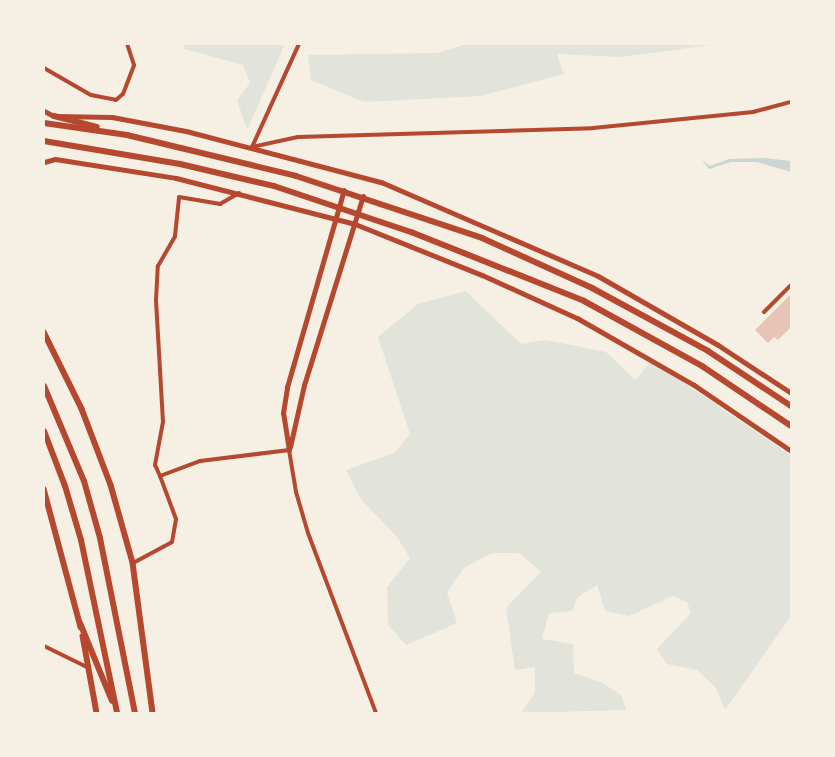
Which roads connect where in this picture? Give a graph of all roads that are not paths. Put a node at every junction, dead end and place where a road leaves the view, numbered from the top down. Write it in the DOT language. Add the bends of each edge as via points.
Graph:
graph roads {
  1 [pos="127,44"];
  2 [pos="299,44"];
  3 [pos="44,68"];
  4 [pos="791,102"];
  5 [pos="44,111"];
  6 [pos="54,116"];
  7 [pos="44,123"];
  8 [pos="127,135"];
  9 [pos="44,141"];
  10 [pos="252,147"];
  11 [pos="44,162"];
  12 [pos="344,190"];
  13 [pos="239,193"];
  14 [pos="363,196"];
  15 [pos="340,209"];
  16 [pos="358,214"];
  17 [pos="337,219"];
  18 [pos="355,224"];
  19 [pos="791,285"];
  20 [pos="764,312"];
  21 [pos="44,332"];
  22 [pos="44,386"];
  23 [pos="791,393"];
  24 [pos="791,406"];
  25 [pos="791,426"];
  26 [pos="44,430"];
  27 [pos="289,450"];
  28 [pos="791,451"];
  29 [pos="160,476"];
  30 [pos="44,489"];
  31 [pos="133,563"];
  32 [pos="80,623"];
  33 [pos="44,646"];
  34 [pos="90,669"];
  35 [pos="97,713"];
  36 [pos="117,713"];
  37 [pos="135,713"];
  38 [pos="153,713"];
  39 [pos="376,713"];
  1 -- 3 [label="street" via="134,65 122,94 116,100 91,95"];
  2 -- 10 [label="street"];
  4 -- 10 [label="street" via="754,112 593,128 298,137"];
  5 -- 6 [label="street"];
  6 -- 8 [label="main road"];
  6 -- 10 [label="street" via="112,117"];
  7 -- 8 [label="main road"];
  8 -- 12 [label="main road"];
  9 -- 15 [label="main road" via="236,177 274,186"];
  10 -- 23 [label="street" via="381,182 598,276 718,344"];
  11 -- 13 [label="street" via="55,159 176,178"];
  12 -- 14 [label="main road"];
  12 -- 15 [label="street"];
  13 -- 17 [label="street"];
  13 -- 29 [label="street" via="220,204 179,197 176,236 158,266 156,300 163,422 155,465"];
  14 -- 16 [label="street"];
  14 -- 24 [label="main road" via="482,238 592,288 708,351"];
  15 -- 16 [label="main road"];
  15 -- 17 [label="street"];
  16 -- 18 [label="street"];
  16 -- 25 [label="main road" via="584,301 702,366"];
  17 -- 18 [label="street"];
  17 -- 27 [label="street" via="287,387 283,413"];
  18 -- 27 [label="street" via="304,384"];
  18 -- 28 [label="street" via="577,318 694,385"];
  19 -- 20 [label="street"];
  21 -- 31 [label="main road" via="82,410 111,485"];
  22 -- 37 [label="main road" via="84,481 114,596"];
  26 -- 36 [label="main road" via="65,486 95,601"];
  27 -- 29 [label="street" via="200,461"];
  27 -- 39 [label="street" via="296,492 308,533"];
  29 -- 31 [label="street" via="176,519 172,542"];
  30 -- 32 [label="main road"];
  31 -- 38 [label="main road"];
  32 -- 34 [label="main road"];
  32 -- 36 [label="main road"];
  33 -- 34 [label="street"];
  34 -- 35 [label="main road"];
}
